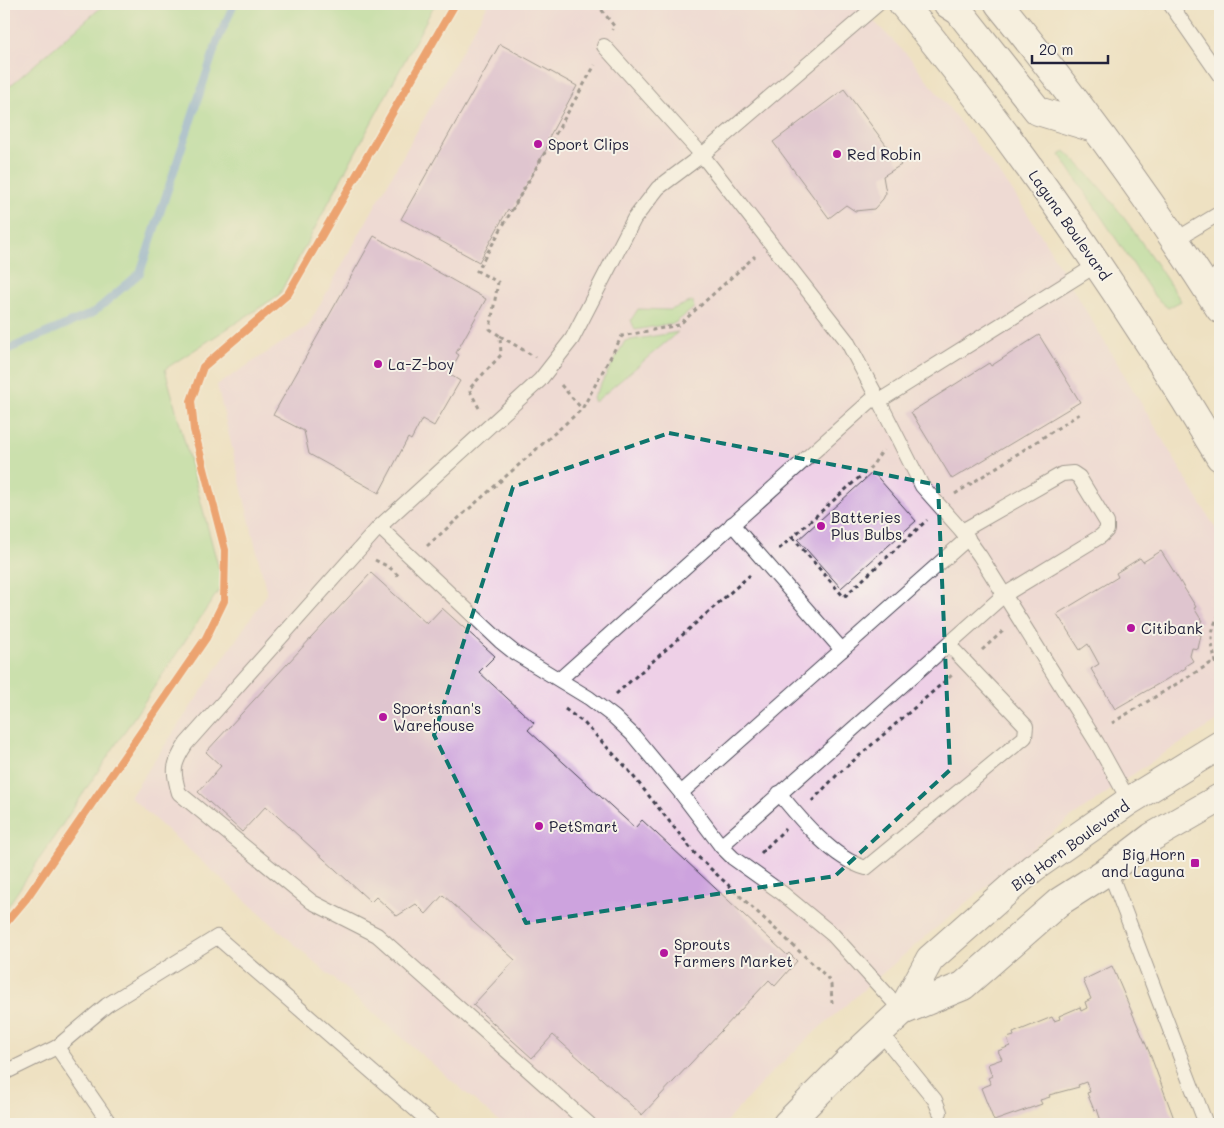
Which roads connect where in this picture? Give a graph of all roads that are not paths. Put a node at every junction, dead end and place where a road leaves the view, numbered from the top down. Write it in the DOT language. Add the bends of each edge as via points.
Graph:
graph roads {
  1 [pos="878,4"];
  2 [pos="903,4"];
  3 [pos="948,4"];
  4 [pos="999,4"];
  5 [pos="1170,4"];
  6 [pos="604,46"];
  7 [pos="1220,76"];
  8 [pos="1094,128"];
  9 [pos="702,155"];
  10 [pos="1220,214"];
  11 [pos="1175,240"];
  12 [pos="1098,264"];
  13 [pos="1216,289"];
  14 [pos="877,398"];
  15 [pos="1220,457"];
  16 [pos="732,524"];
  17 [pos="379,527"];
  18 [pos="965,534"];
  19 [pos="1004,595"];
  20 [pos="948,644"];
  21 [pos="842,650"];
  22 [pos="560,679"];
  23 [pos="1220,745"];
  24 [pos="681,792"];
  25 [pos="780,794"];
  26 [pos="1220,798"];
  27 [pos="1129,801"];
  28 [pos="720,846"];
  29 [pos="1108,870"];
  30 [pos="902,1011"];
  31 [pos="880,1032"];
  32 [pos="57,1047"];
  33 [pos="4,1073"];
  34 [pos="940,1112"];
  35 [pos="110,1124"];
  36 [pos="432,1124"];
  37 [pos="589,1124"];
  38 [pos="787,1124"];
  39 [pos="1206,1124"];
  1 -- 9 [label="lane"];
  2 -- 12 [label="main road, Laguna Boulevard" via="1025,161"];
  3 -- 8 [label="main road" via="959,11 1038,111"];
  4 -- 8 [label="main road"];
  5 -- 7 [label="lane"];
  6 -- 9 [label="lane"];
  8 -- 11 [label="main road"];
  9 -- 14 [label="lane" via="847,341"];
  9 -- 17 [label="lane" via="658,188 634,219 572,340 540,380"];
  10 -- 11 [label="lane"];
  11 -- 13 [label="main road"];
  12 -- 14 [label="lane"];
  12 -- 15 [label="main road, Laguna Boulevard" via="1176,382"];
  14 -- 16 [label="lane"];
  14 -- 18 [label="lane" via="922,486"];
  16 -- 21 [label="lane"];
  16 -- 22 [label="lane"];
  17 -- 22 [label="lane" via="514,653"];
  17 -- 37 [label="lane" via="186,744 176,760 173,775 179,792 312,902 377,935"];
  18 -- 19 [label="lane"];
  18 -- 19 [label="lane" via="1062,474 1073,473 1079,477 1107,523 1107,530"];
  18 -- 21 [label="lane"];
  19 -- 20 [label="lane"];
  19 -- 27 [label="lane" via="1097,743"];
  20 -- 25 [label="lane"];
  20 -- 25 [label="lane" via="1026,726 1025,737 866,868 852,864 797,816"];
  21 -- 24 [label="lane"];
  22 -- 24 [label="lane" via="614,717"];
  23 -- 27 [label="main road, Big Horn Boulevard"];
  24 -- 28 [label="lane"];
  25 -- 28 [label="lane"];
  26 -- 29 [label="main road, Big Horn Boulevard" via="1152,837"];
  27 -- 30 [label="main road, Big Horn Boulevard" via="1033,868 930,959"];
  28 -- 30 [label="lane" via="833,936"];
  29 -- 30 [label="main road, Big Horn Boulevard" via="1059,902 963,986"];
  29 -- 39 [label="lane"];
  30 -- 31 [label="main road, Big Horn Boulevard"];
  31 -- 34 [label="lane" via="935,1100"];
  31 -- 38 [label="main road, Big Horn Boulevard"];
  32 -- 33 [label="lane"];
  32 -- 35 [label="lane"];
  32 -- 36 [label="lane" via="107,1005 217,937"];
}
